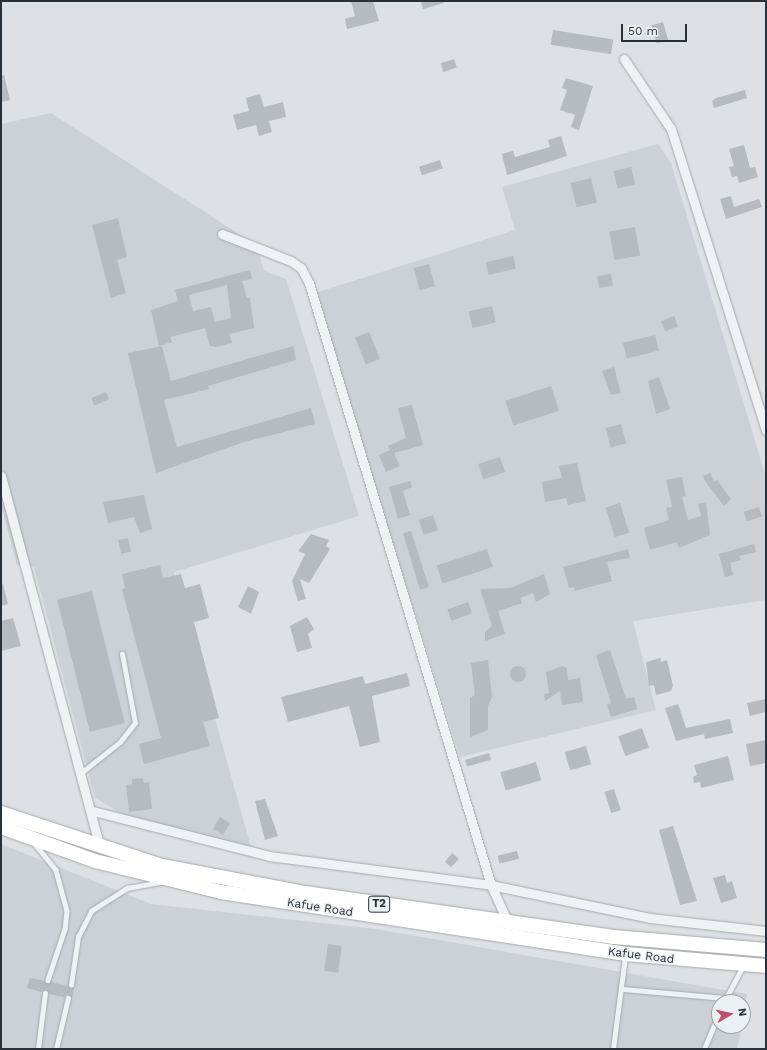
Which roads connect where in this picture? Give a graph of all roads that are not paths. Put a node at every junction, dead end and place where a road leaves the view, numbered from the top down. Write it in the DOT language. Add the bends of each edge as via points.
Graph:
graph roads {
  1 [pos="624,59"];
  2 [pos="222,234"];
  3 [pos="766,430"];
  4 [pos="1,476"];
  5 [pos="122,654"];
  6 [pos="82,772"];
  7 [pos="93,811"];
  8 [pos="1,813"];
  9 [pos="1,827"];
  10 [pos="29,838"];
  11 [pos="100,847"];
  12 [pos="169,880"];
  13 [pos="491,885"];
  14 [pos="508,923"];
  15 [pos="710,927"];
  16 [pos="761,931"];
  17 [pos="710,948"];
  18 [pos="761,950"];
  19 [pos="626,954"];
  20 [pos="743,966"];
  21 [pos="766,966"];
  22 [pos="48,980"];
  23 [pos="71,985"];
  24 [pos="623,989"];
  25 [pos="45,993"];
  26 [pos="727,994"];
  27 [pos="68,998"];
  28 [pos="711,999"];
  29 [pos="711,1032"];
  30 [pos="38,1049"];
  31 [pos="56,1049"];
  32 [pos="613,1049"];
  33 [pos="704,1049"];
  1 -- 3 [label="street" via="674,135"];
  2 -- 13 [label="street" via="291,261 302,268 309,283"];
  4 -- 6 [label="street"];
  5 -- 6 [label="lane" via="135,723 120,742"];
  6 -- 7 [label="street"];
  7 -- 11 [label="street"];
  7 -- 13 [label="street" via="269,856"];
  8 -- 11 [label="main road, Kafue Road / T2"];
  9 -- 10 [label="main road, Kafue Road / T2"];
  10 -- 12 [label="main road, Kafue Road / T2"];
  10 -- 22 [label="lane" via="56,870 66,899 66,924"];
  11 -- 14 [label="main road, Kafue Road / T2" via="162,866 306,893"];
  12 -- 19 [label="main road, Kafue Road / T2" via="303,905"];
  12 -- 23 [label="lane" via="127,888 91,911 78,937"];
  13 -- 14 [label="street"];
  13 -- 15 [label="street"];
  14 -- 17 [label="main road, Kafue Road / T2"];
  15 -- 16 [label="street"];
  15 -- 17 [label="street"];
  16 -- 18 [label="street"];
  17 -- 18 [label="main road, Kafue Road / T2"];
  19 -- 20 [label="main road, Kafue Road / T2"];
  19 -- 24 [label="lane"];
  20 -- 21 [label="main road, Kafue Road / T2"];
  20 -- 26 [label="lane"];
  24 -- 28 [label="lane"];
  24 -- 32 [label="lane"];
  25 -- 30 [label="lane"];
  27 -- 31 [label="lane"];
  29 -- 33 [label="lane"];
}
